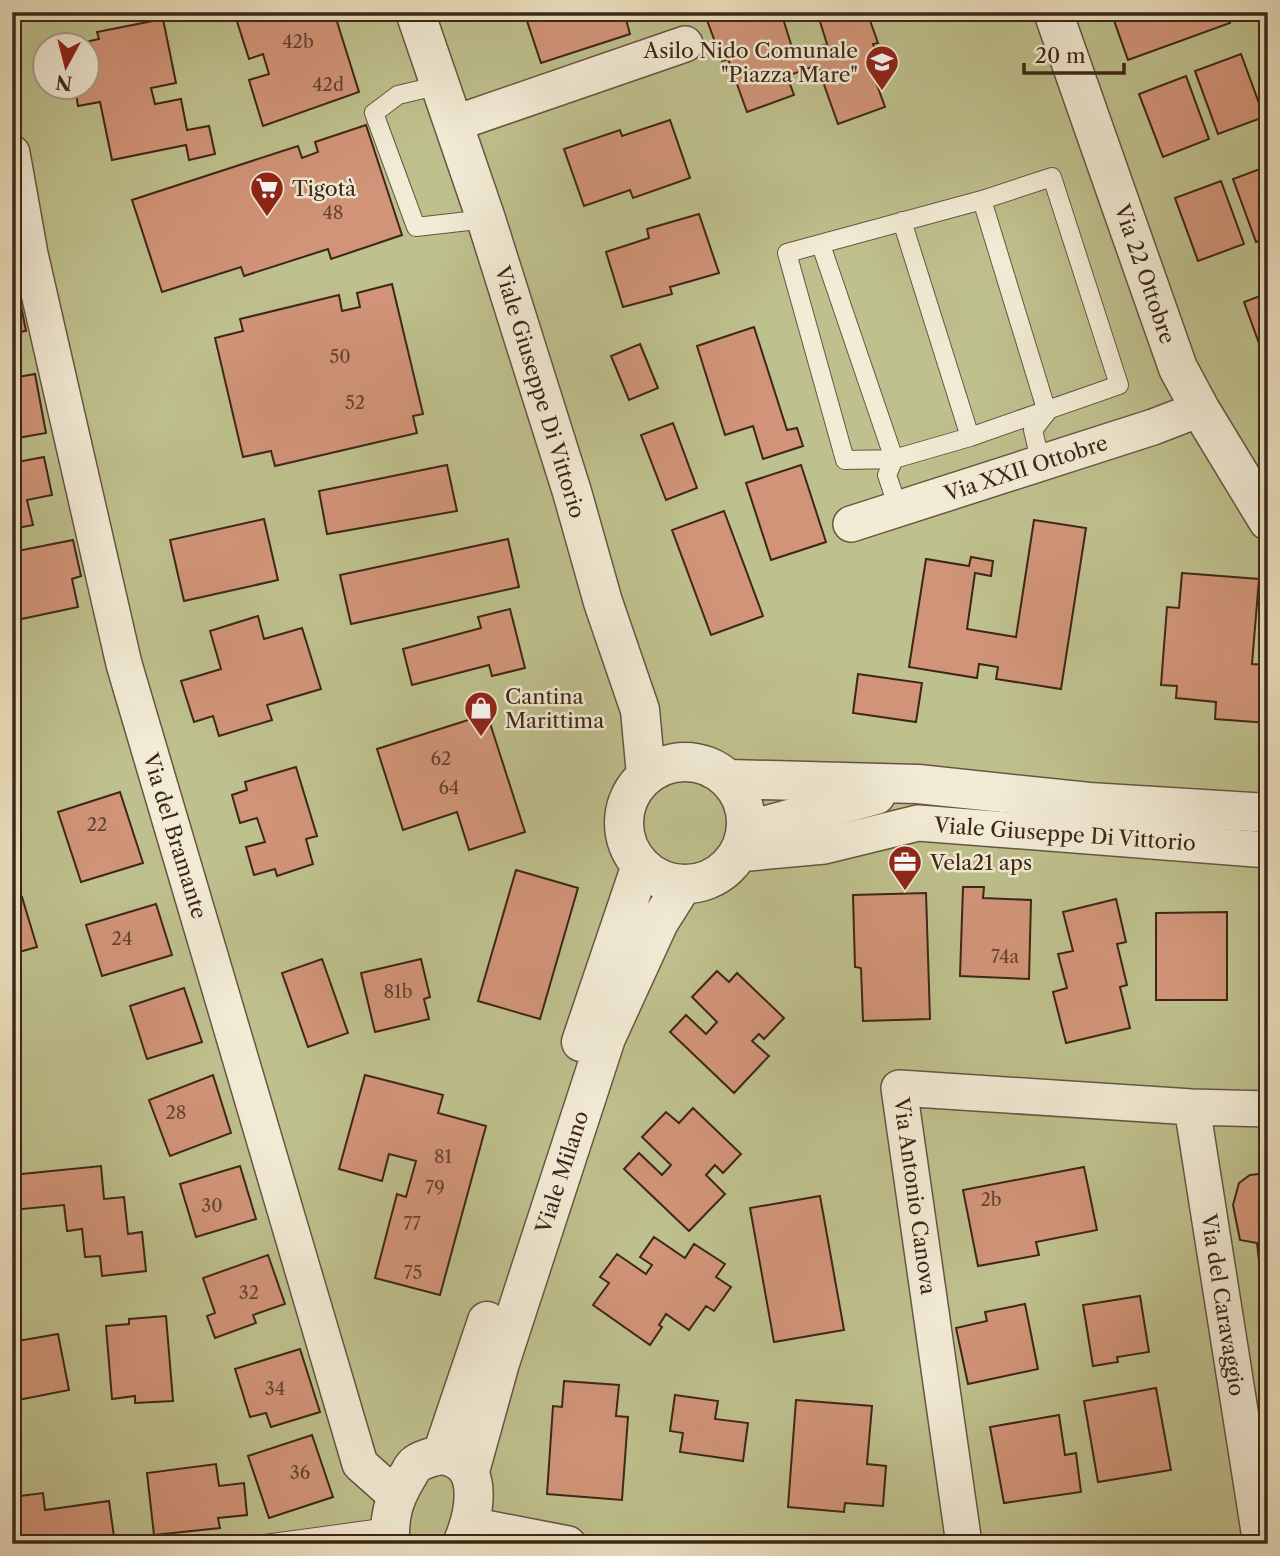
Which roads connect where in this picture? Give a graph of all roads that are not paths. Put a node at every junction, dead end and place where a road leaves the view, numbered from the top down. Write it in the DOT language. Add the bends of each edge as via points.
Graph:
graph roads {
  1 [pos="415,12"];
  2 [pos="1053,12"];
  3 [pos="685,44"];
  4 [pos="440,85"];
  5 [pos="453,124"];
  6 [pos="12,153"];
  7 [pos="982,200"];
  8 [pos="486,219"];
  9 [pos="902,221"];
  10 [pos="821,245"];
  11 [pos="1200,409"];
  12 [pos="1047,412"];
  13 [pos="970,437"];
  14 [pos="894,459"];
  15 [pos="1041,464"];
  16 [pos="898,508"];
  17 [pos="1268,522"];
  18 [pos="851,524"];
  19 [pos="646,775"];
  20 [pos="729,779"];
  21 [pos="918,784"];
  22 [pos="1268,813"];
  23 [pos="1088,819"];
  24 [pos="742,842"];
  25 [pos="1268,850"];
  26 [pos="641,865"];
  27 [pos="682,884"];
  28 [pos="1192,1107"];
  29 [pos="1268,1109"];
  30 [pos="456,1463"];
  31 [pos="391,1530"];
  32 [pos="466,1534"];
  33 [pos="265,1544"];
  34 [pos="568,1544"];
  35 [pos="964,1544"];
  36 [pos="1261,1544"];
  1 -- 4 [label="street, Viale Giuseppe Di Vittorio"];
  2 -- 11 [label="street, Via 22 Ottobre" via="1178,368"];
  3 -- 5 [label="street"];
  4 -- 5 [label="street, Viale Giuseppe Di Vittorio"];
  4 -- 8 [label="lane" via="398,95 374,113 416,228"];
  5 -- 8 [label="street, Viale Giuseppe Di Vittorio"];
  6 -- 31 [label="street, Via del Bramante" via="30,254 124,664 360,1464"];
  7 -- 9 [label="lane"];
  7 -- 12 [label="lane"];
  7 -- 12 [label="lane" via="1052,177 1119,385"];
  8 -- 19 [label="street, Viale Giuseppe Di Vittorio" via="640,710"];
  9 -- 10 [label="lane"];
  9 -- 13 [label="lane"];
  10 -- 14 [label="lane"];
  10 -- 14 [label="lane" via="787,253 845,460"];
  11 -- 15 [label="street, Via XXII Ottobre"];
  11 -- 17 [label="street, Via 22 Ottobre"];
  12 -- 13 [label="lane"];
  12 -- 15 [label="lane" via="1033,430"];
  13 -- 14 [label="lane"];
  14 -- 16 [label="lane" via="887,475"];
  15 -- 16 [label="street, Via XXII Ottobre"];
  16 -- 18 [label="street, Via XXII Ottobre"];
  19 -- 20 [label="street" via="679,761 697,762"];
  19 -- 26 [label="street" via="625,809 624,830"];
  20 -- 21 [label="street, Viale Giuseppe Di Vittorio"];
  20 -- 24 [label="street" via="746,812"];
  21 -- 23 [label="street, Viale Giuseppe Di Vittorio"];
  21 -- 24 [label="street, Viale Giuseppe Di Vittorio"];
  22 -- 23 [label="street, Viale Giuseppe Di Vittorio"];
  23 -- 24 [label="street, Viale Giuseppe Di Vittorio" via="918,823 824,846"];
  23 -- 25 [label="street, Viale Giuseppe Di Vittorio"];
  24 -- 27 [label="street" via="728,867 715,877"];
  26 -- 27 [label="street" via="653,875"];
  26 -- 30 [label="street, Viale Milano"];
  27 -- 30 [label="street, Viale Milano" via="659,922 606,1038 500,1363"];
  28 -- 29 [label="street, Via Antonio Canova"];
  28 -- 35 [label="street, Via Antonio Canova" via="899,1088"];
  28 -- 36 [label="street, Via del Caravaggio"];
  30 -- 31 [label="street" via="415,1464"];
  30 -- 32 [label="street, Viale Milano" via="474,1496"];
  31 -- 33 [label="lane"];
  32 -- 34 [label="street"];
}
